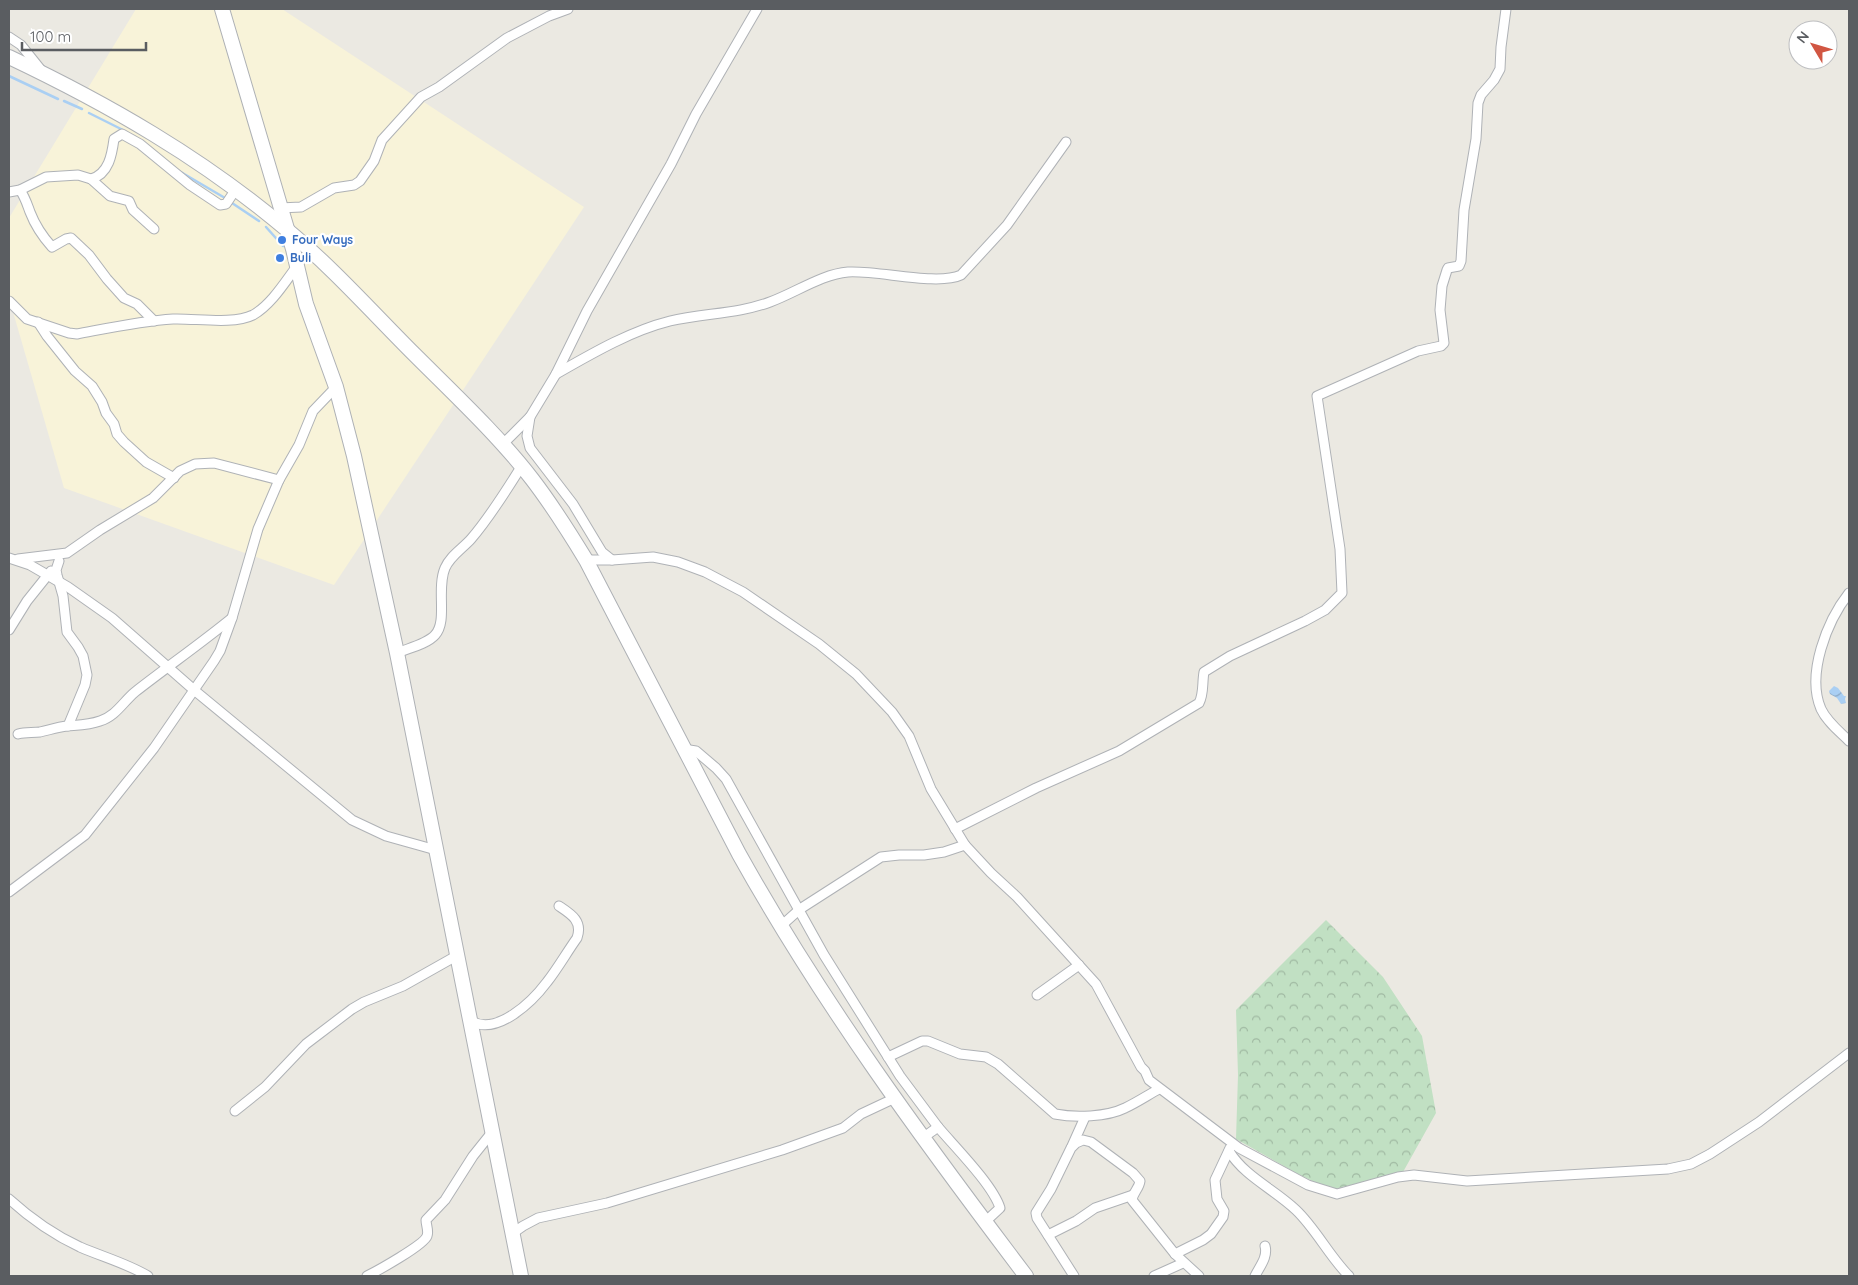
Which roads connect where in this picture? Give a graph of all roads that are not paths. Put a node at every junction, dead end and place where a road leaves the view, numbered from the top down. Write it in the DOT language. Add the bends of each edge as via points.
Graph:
graph roads {
  1 [pos="222,9"];
  2 [pos="568,9"];
  3 [pos="757,9"];
  4 [pos="1506,9"];
  5 [pos="9,37"];
  6 [pos="9,57"];
  7 [pos="44,74"];
  8 [pos="1066,142"];
  9 [pos="92,179"];
  10 [pos="20,190"];
  11 [pos="236,190"];
  12 [pos="9,192"];
  13 [pos="280,208"];
  14 [pos="154,229"];
  15 [pos="287,229"];
  16 [pos="297,266"];
  17 [pos="9,300"];
  18 [pos="154,321"];
  19 [pos="38,322"];
  20 [pos="556,374"];
  21 [pos="336,387"];
  22 [pos="530,417"];
  23 [pos="502,445"];
  24 [pos="521,466"];
  25 [pos="174,478"];
  26 [pos="279,480"];
  27 [pos="66,553"];
  28 [pos="12,558"];
  29 [pos="586,560"];
  30 [pos="612,560"];
  31 [pos="59,562"];
  32 [pos="48,575"];
  33 [pos="59,582"];
  34 [pos="1849,593"];
  35 [pos="232,618"];
  36 [pos="9,630"];
  37 [pos="397,653"];
  38 [pos="167,666"];
  39 [pos="194,690"];
  40 [pos="68,726"];
  41 [pos="18,734"];
  42 [pos="1849,741"];
  43 [pos="684,749"];
  44 [pos="955,830"];
  45 [pos="965,845"];
  46 [pos="436,850"];
  47 [pos="9,892"];
  48 [pos="559,906"];
  49 [pos="800,909"];
  50 [pos="781,926"];
  51 [pos="458,955"];
  52 [pos="1080,965"];
  53 [pos="1037,995"];
  54 [pos="471,1021"];
  55 [pos="1849,1053"];
  56 [pos="888,1057"];
  57 [pos="1159,1089"];
  58 [pos="895,1098"];
  59 [pos="234,1111"];
  60 [pos="1085,1117"];
  61 [pos="938,1127"];
  62 [pos="493,1131"];
  63 [pos="924,1138"];
  64 [pos="1230,1147"];
  65 [pos="1071,1148"];
  66 [pos="1133,1195"];
  67 [pos="9,1199"];
  68 [pos="986,1221"];
  69 [pos="513,1233"];
  70 [pos="1048,1235"];
  71 [pos="1265,1246"];
  72 [pos="1175,1254"];
  73 [pos="1183,1263"];
  74 [pos="148,1276"];
  75 [pos="367,1276"];
  76 [pos="521,1276"];
  77 [pos="1026,1276"];
  78 [pos="1074,1276"];
  79 [pos="1154,1276"];
  80 [pos="1199,1276"];
  81 [pos="1255,1276"];
  82 [pos="1349,1276"];
  1 -- 13 [label="main road"];
  2 -- 13 [label="street" via="507,38 421,97 382,140 374,161 360,181 334,188 301,207"];
  3 -- 20 [label="street" via="587,311"];
  4 -- 44 [label="street" via="1500,68 1478,103 1461,261 1459,266 1448,268 1442,286 1440,310 1444,343 1418,351 1317,396 1340,549 1342,593 1325,610 1204,672 1199,703 1119,751 1036,788"];
  5 -- 7 [label="street" via="21,45"];
  6 -- 7 [label="main road"];
  7 -- 11 [label="main road" via="138,123"];
  8 -- 20 [label="street" via="1007,225 962,275 937,278 847,272 811,283 761,305 651,327 615,342"];
  9 -- 10 [label="street" via="70,174 46,177"];
  9 -- 11 [label="street" via="98,177 111,160 114,139 122,134 220,205 226,204"];
  9 -- 14 [label="street" via="110,196 129,202 133,210"];
  10 -- 12 [label="street"];
  10 -- 18 [label="street" via="41,233 52,247 71,238 124,298 138,304"];
  11 -- 15 [label="main road"];
  13 -- 15 [label="main road"];
  15 -- 16 [label="main road"];
  15 -- 23 [label="main road"];
  16 -- 18 [label="street" via="261,310 252,316 219,321"];
  16 -- 21 [label="main road" via="306,304"];
  17 -- 19 [label="street" via="27,319"];
  18 -- 19 [label="street" via="77,334"];
  19 -- 25 [label="street" via="75,371 92,386 117,434 146,462"];
  20 -- 22 [label="street"];
  21 -- 26 [label="street" via="313,411"];
  21 -- 37 [label="main road"];
  22 -- 23 [label="street"];
  22 -- 30 [label="street" via="526,436 530,448 573,504 602,552"];
  23 -- 24 [label="main road"];
  24 -- 29 [label="main road" via="560,518"];
  24 -- 37 [label="street" via="471,539 446,565 440,587 441,618 436,634"];
  25 -- 26 [label="street" via="187,467 214,463"];
  25 -- 27 [label="street" via="154,498"];
  26 -- 35 [label="street" via="258,529"];
  27 -- 28 [label="street"];
  27 -- 31 [label="street"];
  28 -- 32 [label="street"];
  29 -- 30 [label="street"];
  29 -- 43 [label="main road"];
  30 -- 44 [label="street" via="653,557 705,572 743,592 835,656 880,698 909,736 931,789"];
  31 -- 32 [label="street"];
  31 -- 33 [label="street" via="56,570"];
  32 -- 33 [label="street"];
  32 -- 36 [label="street"];
  33 -- 38 [label="street" via="112,618"];
  33 -- 40 [label="street" via="67,632 80,652 87,675"];
  34 -- 42 [label="street" via="1825,634 1816,688 1822,711"];
  35 -- 38 [label="street"];
  35 -- 39 [label="street" via="220,651"];
  37 -- 46 [label="main road"];
  38 -- 39 [label="street"];
  38 -- 40 [label="street" via="101,721"];
  39 -- 46 [label="street" via="352,820 386,836"];
  39 -- 47 [label="street" via="154,748 85,835"];
  40 -- 41 [label="street"];
  43 -- 49 [label="street" via="696,751 726,779"];
  43 -- 50 [label="main road"];
  44 -- 45 [label="street"];
  45 -- 49 [label="street" via="929,855 881,857"];
  45 -- 52 [label="street"];
  46 -- 51 [label="main road"];
  48 -- 54 [label="street" via="574,916 580,932 546,984 504,1020 484,1026"];
  49 -- 50 [label="street"];
  49 -- 56 [label="street" via="824,955"];
  50 -- 58 [label="main road" via="844,1026"];
  51 -- 54 [label="main road"];
  51 -- 59 [label="street" via="403,986 352,1009 306,1044 265,1087"];
  52 -- 53 [label="street"];
  52 -- 57 [label="street" via="1096,984 1149,1080"];
  54 -- 62 [label="main road"];
  55 -- 64 [label="street" via="1710,1154 1691,1164 1668,1169 1467,1181 1414,1175 1337,1194 1308,1185"];
  56 -- 60 [label="street" via="928,1041 960,1054 986,1057 1055,1114"];
  56 -- 61 [label="street"];
  57 -- 60 [label="street" via="1123,1109"];
  57 -- 64 [label="street"];
  58 -- 63 [label="main road"];
  58 -- 69 [label="street" via="861,1114 843,1128 782,1150 607,1203 538,1218"];
  60 -- 65 [label="street"];
  61 -- 63 [label="street"];
  61 -- 68 [label="street" via="998,1201 1000,1208"];
  62 -- 69 [label="main road"];
  62 -- 75 [label="street" via="445,1200 426,1220 428,1232 424,1241"];
  63 -- 68 [label="main road"];
  64 -- 72 [label="street" via="1215,1180 1223,1217 1211,1234"];
  64 -- 82 [label="street" via="1234,1159 1245,1170 1296,1210"];
  65 -- 66 [label="street" via="1083,1140 1091,1142 1127,1168 1140,1181"];
  65 -- 70 [label="street" via="1036,1213"];
  66 -- 70 [label="street" via="1095,1208"];
  66 -- 72 [label="street" via="1132,1200"];
  67 -- 74 [label="street" via="58,1235"];
  68 -- 77 [label="main road"];
  69 -- 76 [label="main road"];
  70 -- 78 [label="street"];
  71 -- 81 [label="street" via="1266,1257"];
  72 -- 73 [label="street"];
  73 -- 79 [label="street"];
  73 -- 80 [label="street"];
}
